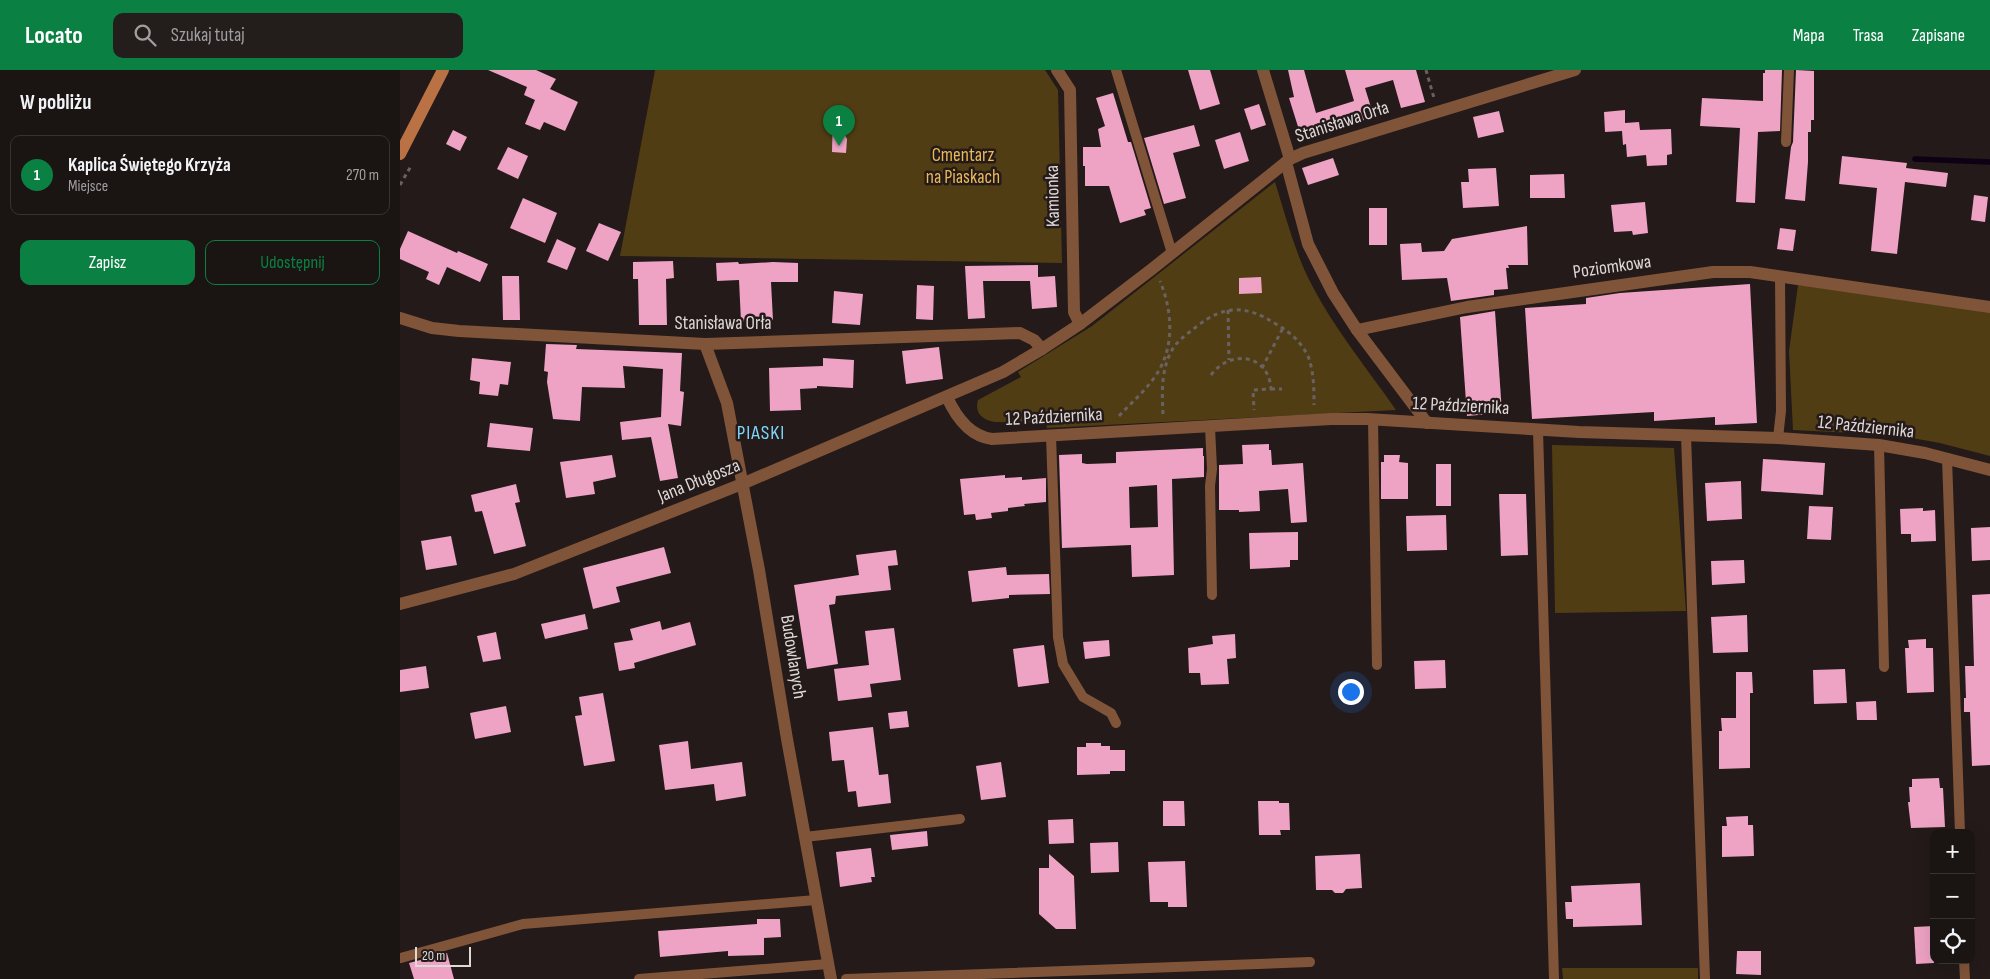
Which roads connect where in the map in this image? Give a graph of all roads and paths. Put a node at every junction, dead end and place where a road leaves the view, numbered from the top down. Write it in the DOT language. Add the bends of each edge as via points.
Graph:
graph roads {
  1 [pos="443,70"];
  2 [pos="1057,70"];
  3 [pos="1116,70"];
  4 [pos="1263,70"];
  5 [pos="1426,70"];
  6 [pos="1575,70"];
  7 [pos="1788,70"];
  8 [pos="1552,73"];
  9 [pos="1438,111"];
  10 [pos="1786,142"];
  11 [pos="400,154"];
  12 [pos="1288,160"];
  13 [pos="1172,253"];
  14 [pos="1152,269"];
  15 [pos="1780,276"];
  16 [pos="1990,307"];
  17 [pos="1228,310"];
  18 [pos="400,318"];
  19 [pos="1080,324"];
  20 [pos="1283,328"];
  21 [pos="1357,330"];
  22 [pos="705,344"];
  23 [pos="1042,349"];
  24 [pos="1166,360"];
  25 [pos="1229,360"];
  26 [pos="1262,368"];
  27 [pos="1211,375"];
  28 [pos="1282,389"];
  29 [pos="1271,390"];
  30 [pos="947,397"];
  31 [pos="1315,409"];
  32 [pos="1254,412"];
  33 [pos="1163,418"];
  34 [pos="1372,420"];
  35 [pos="1113,421"];
  36 [pos="1427,423"];
  37 [pos="1210,427"];
  38 [pos="1538,430"];
  39 [pos="1686,435"];
  40 [pos="1051,436"];
  41 [pos="1778,438"];
  42 [pos="1879,445"];
  43 [pos="1947,458"];
  44 [pos="1990,470"];
  45 [pos="742,484"];
  46 [pos="1212,595"];
  47 [pos="400,604"];
  48 [pos="1377,665"];
  49 [pos="1884,667"];
  50 [pos="1116,723"];
  51 [pos="960,819"];
  52 [pos="1960,829"];
  53 [pos="805,837"];
  54 [pos="816,900"];
  55 [pos="401,958"];
  56 [pos="1310,962"];
  57 [pos="828,964"];
  58 [pos="1964,964"];
  59 [pos="638,979"];
  60 [pos="831,979"];
  61 [pos="846,979"];
  62 [pos="1554,979"];
  63 [pos="1705,979"];
  64 [pos="1965,979"];
  1 -- 11 [label="street"];
  2 -- 19 [label="street, Kamionka" via="1070,90 1074,312"];
  3 -- 13 [label="lane"];
  4 -- 12 [label="street"];
  5 -- 9 [label="path"];
  6 -- 8 [label="street, Stanisława Orła"];
  7 -- 10 [label="lane"];
  8 -- 9 [label="street, Stanisława Orła"];
  9 -- 12 [label="street, Stanisława Orła" via="1303,152"];
  12 -- 13 [label="street, Stanisława Orła"];
  12 -- 21 [label="street" via="1308,244 1333,293"];
  13 -- 14 [label="street, Stanisława Orła"];
  14 -- 19 [label="street, Stanisława Orła"];
  14 -- 24 [label="path" via="1168,305 1170,334"];
  15 -- 16 [label="street, Poziomkowa"];
  15 -- 21 [label="street, Poziomkowa" via="1713,272 1467,308"];
  15 -- 41 [label="lane" via="1781,411"];
  17 -- 20 [label="path" via="1252,311"];
  17 -- 24 [label="path" via="1208,318 1188,333 1175,344"];
  17 -- 25 [label="path"];
  18 -- 22 [label="street, Stanisława Orła" via="432,328 458,331"];
  19 -- 23 [label="street, Jana Długosza"];
  20 -- 26 [label="path"];
  20 -- 31 [label="path" via="1294,336 1307,356 1313,377"];
  21 -- 36 [label="street"];
  22 -- 23 [label="street, Stanisława Orła" via="1020,333 1034,340"];
  22 -- 45 [label="street, Budowlanych" via="728,403"];
  23 -- 30 [label="street, Jana Długosza"];
  24 -- 33 [label="path"];
  24 -- 35 [label="path" via="1155,378"];
  25 -- 26 [label="path" via="1246,359"];
  25 -- 27 [label="path"];
  26 -- 29 [label="path" via="1270,380"];
  28 -- 29 [label="path"];
  29 -- 32 [label="path" via="1253,390"];
  30 -- 40 [label="street, 12 Października" via="957,416 983,438"];
  30 -- 45 [label="street, Jana Długosza"];
  34 -- 36 [label="street, 12 Października"];
  34 -- 37 [label="street, 12 Października" via="1332,419"];
  34 -- 48 [label="lane"];
  36 -- 38 [label="street, 12 Października"];
  37 -- 40 [label="street, 12 Października"];
  37 -- 46 [label="lane"];
  38 -- 39 [label="street, 12 Października"];
  38 -- 62 [label="lane"];
  39 -- 41 [label="street, 12 Października"];
  39 -- 63 [label="lane"];
  40 -- 50 [label="lane" via="1058,637 1063,664 1083,697 1111,713"];
  41 -- 42 [label="street, 12 Października"];
  42 -- 43 [label="street, 12 Października"];
  42 -- 49 [label="lane"];
  43 -- 44 [label="street, 12 Października"];
  43 -- 52 [label="lane"];
  45 -- 47 [label="street, Jana Długosza" via="514,574"];
  45 -- 53 [label="street, Budowlanych" via="760,570"];
  51 -- 53 [label="lane"];
  53 -- 54 [label="street, Budowlanych"];
  54 -- 55 [label="lane" via="523,924"];
  54 -- 57 [label="street, Budowlanych"];
  56 -- 61 [label="lane"];
  57 -- 59 [label="lane"];
  57 -- 60 [label="street, Budowlanych"];
  58 -- 64 [label="lane"];
}
